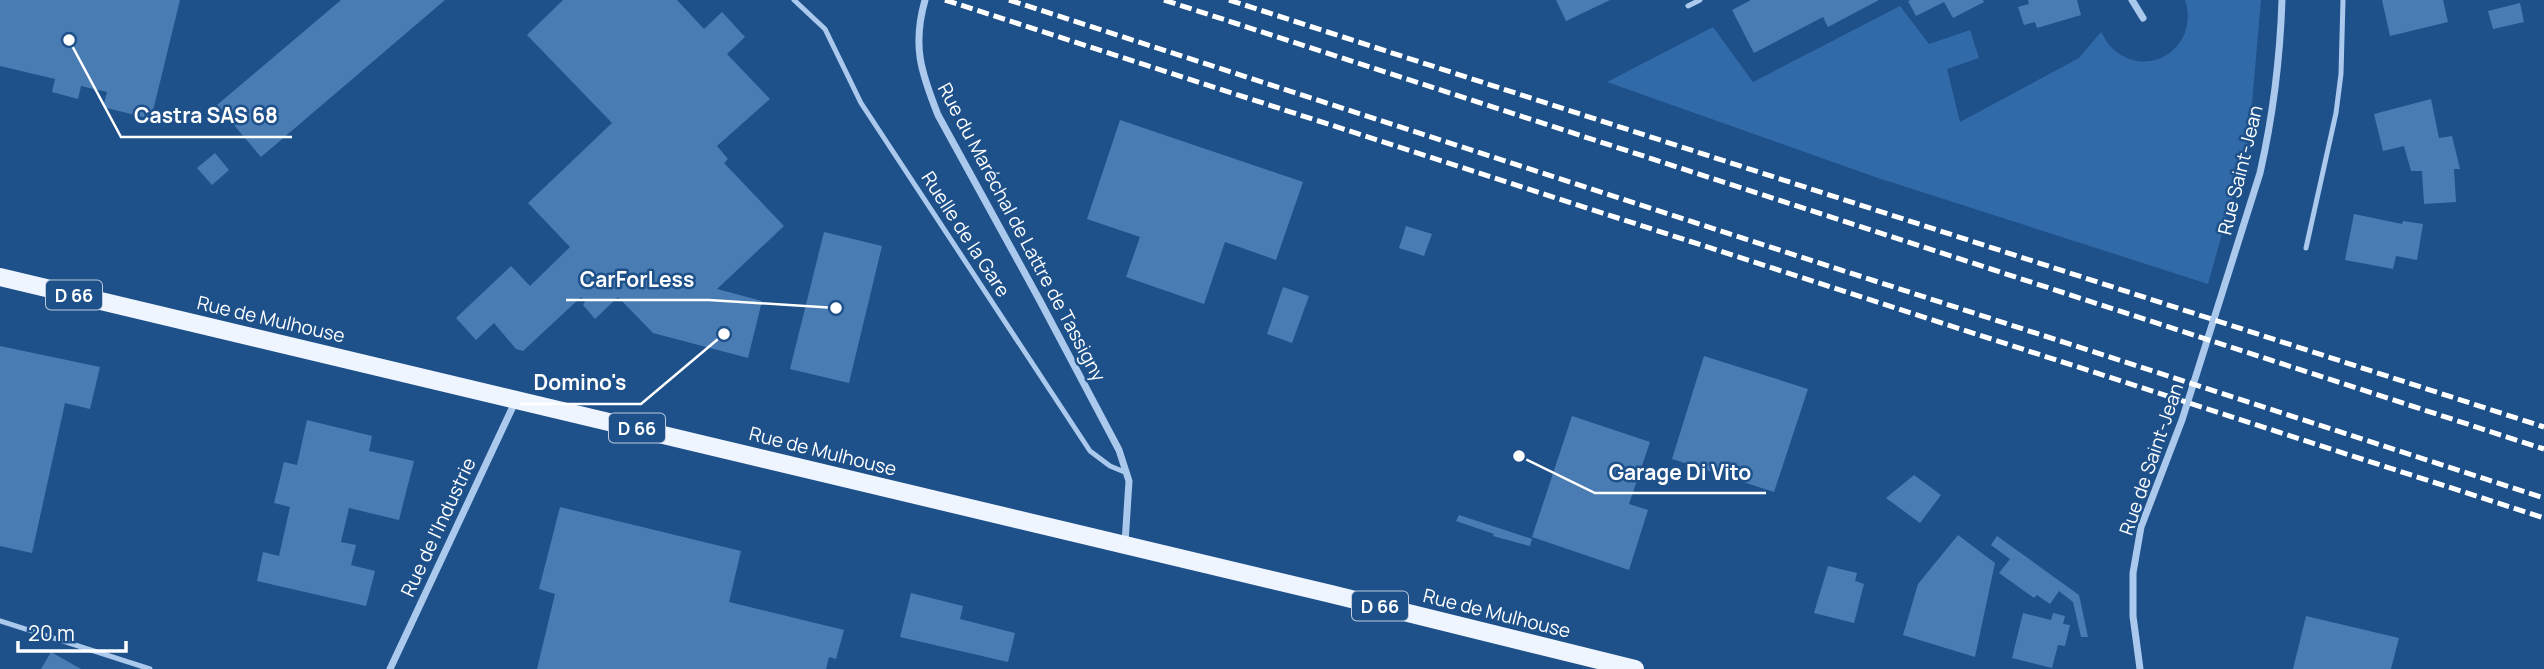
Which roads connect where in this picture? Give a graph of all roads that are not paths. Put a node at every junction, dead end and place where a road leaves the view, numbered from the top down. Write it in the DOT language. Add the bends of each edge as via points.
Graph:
graph roads {
  1 [pos="794,0"];
  2 [pos="925,0"];
  3 [pos="1700,0"];
  4 [pos="2132,0"];
  5 [pos="2282,0"];
  6 [pos="2343,0"];
  7 [pos="1688,6"];
  8 [pos="2143,18"];
  9 [pos="2306,248"];
  10 [pos="0,277"];
  11 [pos="2218,304"];
  12 [pos="516,399"];
  13 [pos="1127,473"];
  14 [pos="1124,545"];
  15 [pos="0,621"];
  16 [pos="150,669"];
  17 [pos="390,669"];
  18 [pos="1635,669"];
  19 [pos="2140,669"];
  1 -- 13 [label="lane, Ruelle de la Gare" via="825,29 861,103 1090,451"];
  2 -- 13 [label="street, Rue du Maréchal de Lattre de Tassigny" via="918,54 938,115 1119,450"];
  3 -- 7 [label="lane"];
  4 -- 8 [label="street"];
  5 -- 11 [label="street, Rue Saint-Jean" via="2269,132"];
  6 -- 9 [label="lane" via="2336,113"];
  10 -- 12 [label="main road, Rue de Mulhouse / D 66"];
  11 -- 19 [label="street, Rue de Saint-Jean" via="2182,419 2141,527 2133,573"];
  12 -- 14 [label="main road, Rue de Mulhouse / D 66"];
  12 -- 17 [label="street, Rue de l'Industrie"];
  13 -- 14 [label="street"];
  14 -- 18 [label="main road, Rue de Mulhouse / D 66"];
  15 -- 16 [label="lane"];
}
